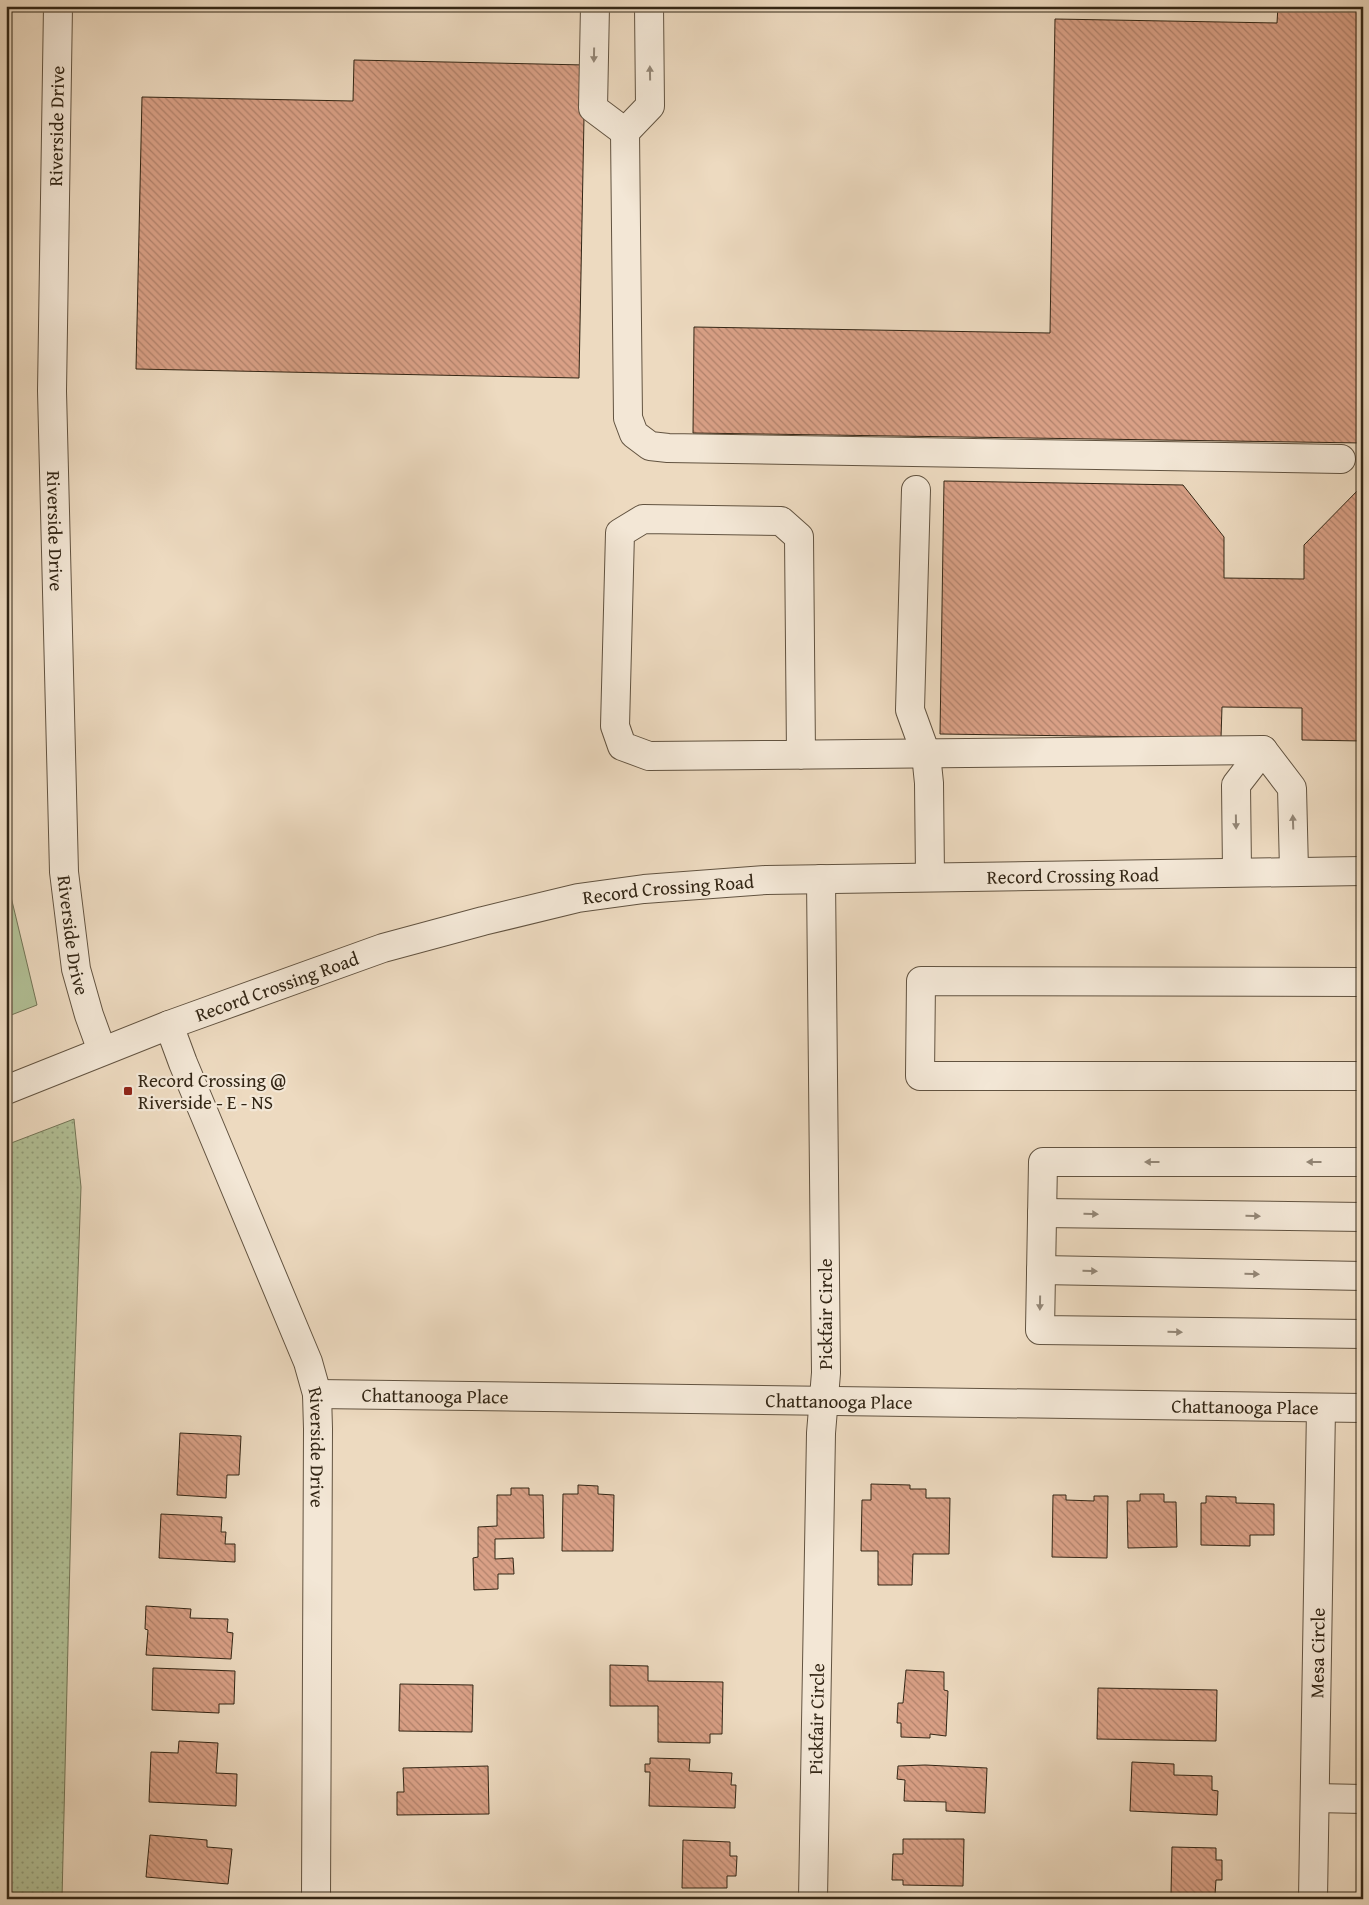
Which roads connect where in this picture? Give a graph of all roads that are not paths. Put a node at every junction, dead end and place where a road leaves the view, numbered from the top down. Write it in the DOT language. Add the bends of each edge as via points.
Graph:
graph roads {
  1 [pos="58,6"];
  2 [pos="596,6"];
  3 [pos="649,6"];
  4 [pos="625,132"];
  5 [pos="1341,459"];
  6 [pos="916,490"];
  7 [pos="1263,750"];
  8 [pos="926,754"];
  9 [pos="801,755"];
  10 [pos="1294,870"];
  11 [pos="1363,870"];
  12 [pos="1238,872"];
  13 [pos="930,877"];
  14 [pos="822,879"];
  15 [pos="1363,982"];
  16 [pos="169,1025"];
  17 [pos="102,1051"];
  18 [pos="1363,1076"];
  19 [pos="6,1090"];
  20 [pos="1363,1162"];
  21 [pos="1042,1213"];
  22 [pos="1363,1217"];
  23 [pos="1041,1270"];
  24 [pos="1363,1276"];
  25 [pos="1363,1334"];
  26 [pos="317,1394"];
  27 [pos="824,1401"];
  28 [pos="1321,1408"];
  29 [pos="1363,1408"];
  30 [pos="1315,1798"];
  31 [pos="1363,1799"];
  32 [pos="316,1899"];
  33 [pos="813,1899"];
  34 [pos="1314,1899"];
  1 -- 17 [label="street, Riverside Drive" via="52,391 64,872 76,968"];
  2 -- 4 [label="street, one-way" via="593,108"];
  4 -- 3 [label="street, one-way" via="650,106"];
  4 -- 5 [label="street" via="628,418 634,434 650,446"];
  6 -- 8 [label="street" via="910,710"];
  7 -- 8 [label="street"];
  10 -- 7 [label="street, one-way" via="1292,788"];
  7 -- 12 [label="street, one-way" via="1236,785"];
  8 -- 9 [label="street"];
  8 -- 13 [label="street"];
  9 -- 9 [label="street" via="649,756 622,746 615,726 620,533 643,519 781,521 799,537"];
  10 -- 11 [label="street, Record Crossing Road"];
  10 -- 12 [label="street, Record Crossing Road"];
  12 -- 13 [label="street, Record Crossing Road"];
  13 -- 14 [label="street, Record Crossing Road"];
  14 -- 16 [label="street, Record Crossing Road" via="644,889 578,898 383,948"];
  14 -- 27 [label="street, Pickfair Circle"];
  15 -- 18 [label="street" via="922,981 920,1076"];
  16 -- 17 [label="street, Record Crossing Road"];
  16 -- 26 [label="street, Riverside Drive" via="308,1362"];
  17 -- 19 [label="street, Record Crossing Road"];
  20 -- 21 [label="street, one-way" via="1043,1162"];
  21 -- 22 [label="street, one-way"];
  21 -- 23 [label="street"];
  23 -- 24 [label="street, one-way"];
  23 -- 25 [label="street, one-way" via="1040,1330"];
  26 -- 27 [label="street, Chattanooga Place"];
  26 -- 32 [label="street, Riverside Drive"];
  27 -- 28 [label="street, Chattanooga Place"];
  27 -- 33 [label="street, Pickfair Circle"];
  28 -- 29 [label="street, Chattanooga Place"];
  28 -- 30 [label="street, Mesa Circle"];
  30 -- 31 [label="street"];
  30 -- 34 [label="street, Mesa Circle"];
}
